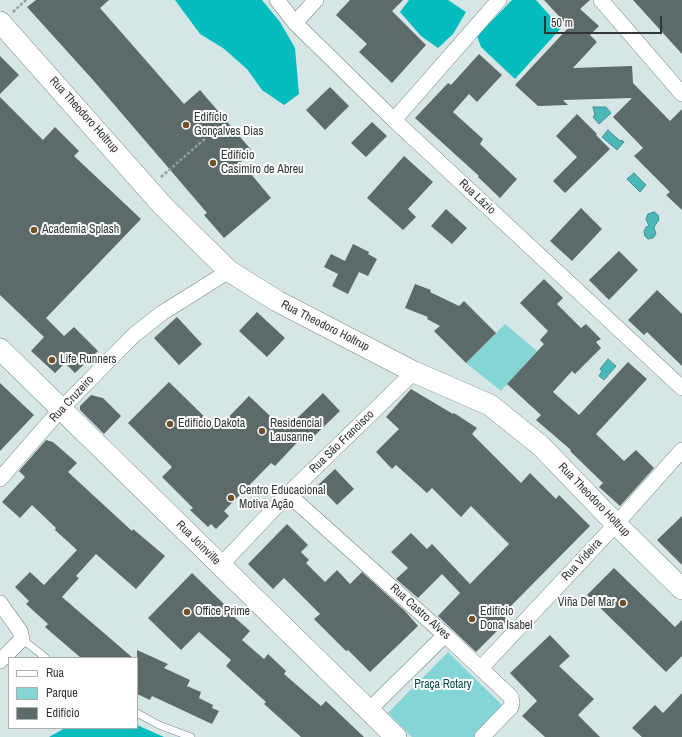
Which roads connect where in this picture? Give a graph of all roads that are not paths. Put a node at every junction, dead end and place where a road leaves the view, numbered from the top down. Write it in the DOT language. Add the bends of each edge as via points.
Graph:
graph roads {
  1 [pos="277,0"];
  2 [pos="316,0"];
  3 [pos="499,0"];
  4 [pos="600,0"];
  5 [pos="0,22"];
  6 [pos="296,22"];
  7 [pos="682,94"];
  8 [pos="394,120"];
  9 [pos="229,271"];
  10 [pos="0,349"];
  11 [pos="414,372"];
  12 [pos="682,388"];
  13 [pos="61,409"];
  14 [pos="682,450"];
  15 [pos="0,479"];
  16 [pos="288,494"];
  17 [pos="616,524"];
  18 [pos="220,566"];
  19 [pos="682,589"];
  20 [pos="0,603"];
  21 [pos="446,635"];
  22 [pos="22,639"];
  23 [pos="45,657"];
  24 [pos="0,662"];
  25 [pos="481,668"];
  26 [pos="368,711"];
  27 [pos="138,714"];
  28 [pos="191,737"];
  29 [pos="396,737"];
  30 [pos="482,737"];
  1 -- 6 [label="street, Rua Lázio"];
  2 -- 6 [label="street"];
  3 -- 8 [label="street"];
  4 -- 7 [label="street"];
  5 -- 9 [label="main road, Rua Theodoro Holtrup" via="163,206"];
  6 -- 8 [label="street, Rua Lázio"];
  8 -- 12 [label="street, Rua Lázio"];
  9 -- 11 [label="main road, Rua Theodoro Holtrup" via="277,301"];
  9 -- 13 [label="street, Rua Cruzeiro" via="162,313 134,335"];
  10 -- 13 [label="main road, Rua Joinville"];
  11 -- 16 [label="street, Rua São Francisco"];
  11 -- 17 [label="main road, Rua Theodoro Holtrup" via="490,404 541,446"];
  13 -- 15 [label="street, Rua Cruzeiro"];
  13 -- 18 [label="main road, Rua Joinville"];
  14 -- 17 [label="street, Rua Videira"];
  16 -- 18 [label="street, Rua São Francisco"];
  16 -- 21 [label="street, Rua Castro Alves"];
  17 -- 19 [label="main road, Rua Theodoro Holtrup"];
  17 -- 25 [label="street, Rua Videira"];
  18 -- 26 [label="main road, Rua Joinville"];
  20 -- 22 [label="street" via="20,631"];
  21 -- 25 [label="street, Rua Castro Alves"];
  21 -- 26 [label="street"];
  22 -- 23 [label="lane"];
  22 -- 24 [label="street"];
  25 -- 30 [label="street, Rua Castro Alves" via="511,698 512,703"];
  26 -- 29 [label="main road, Rua Joinville"];
  27 -- 28 [label="lane"];
}
